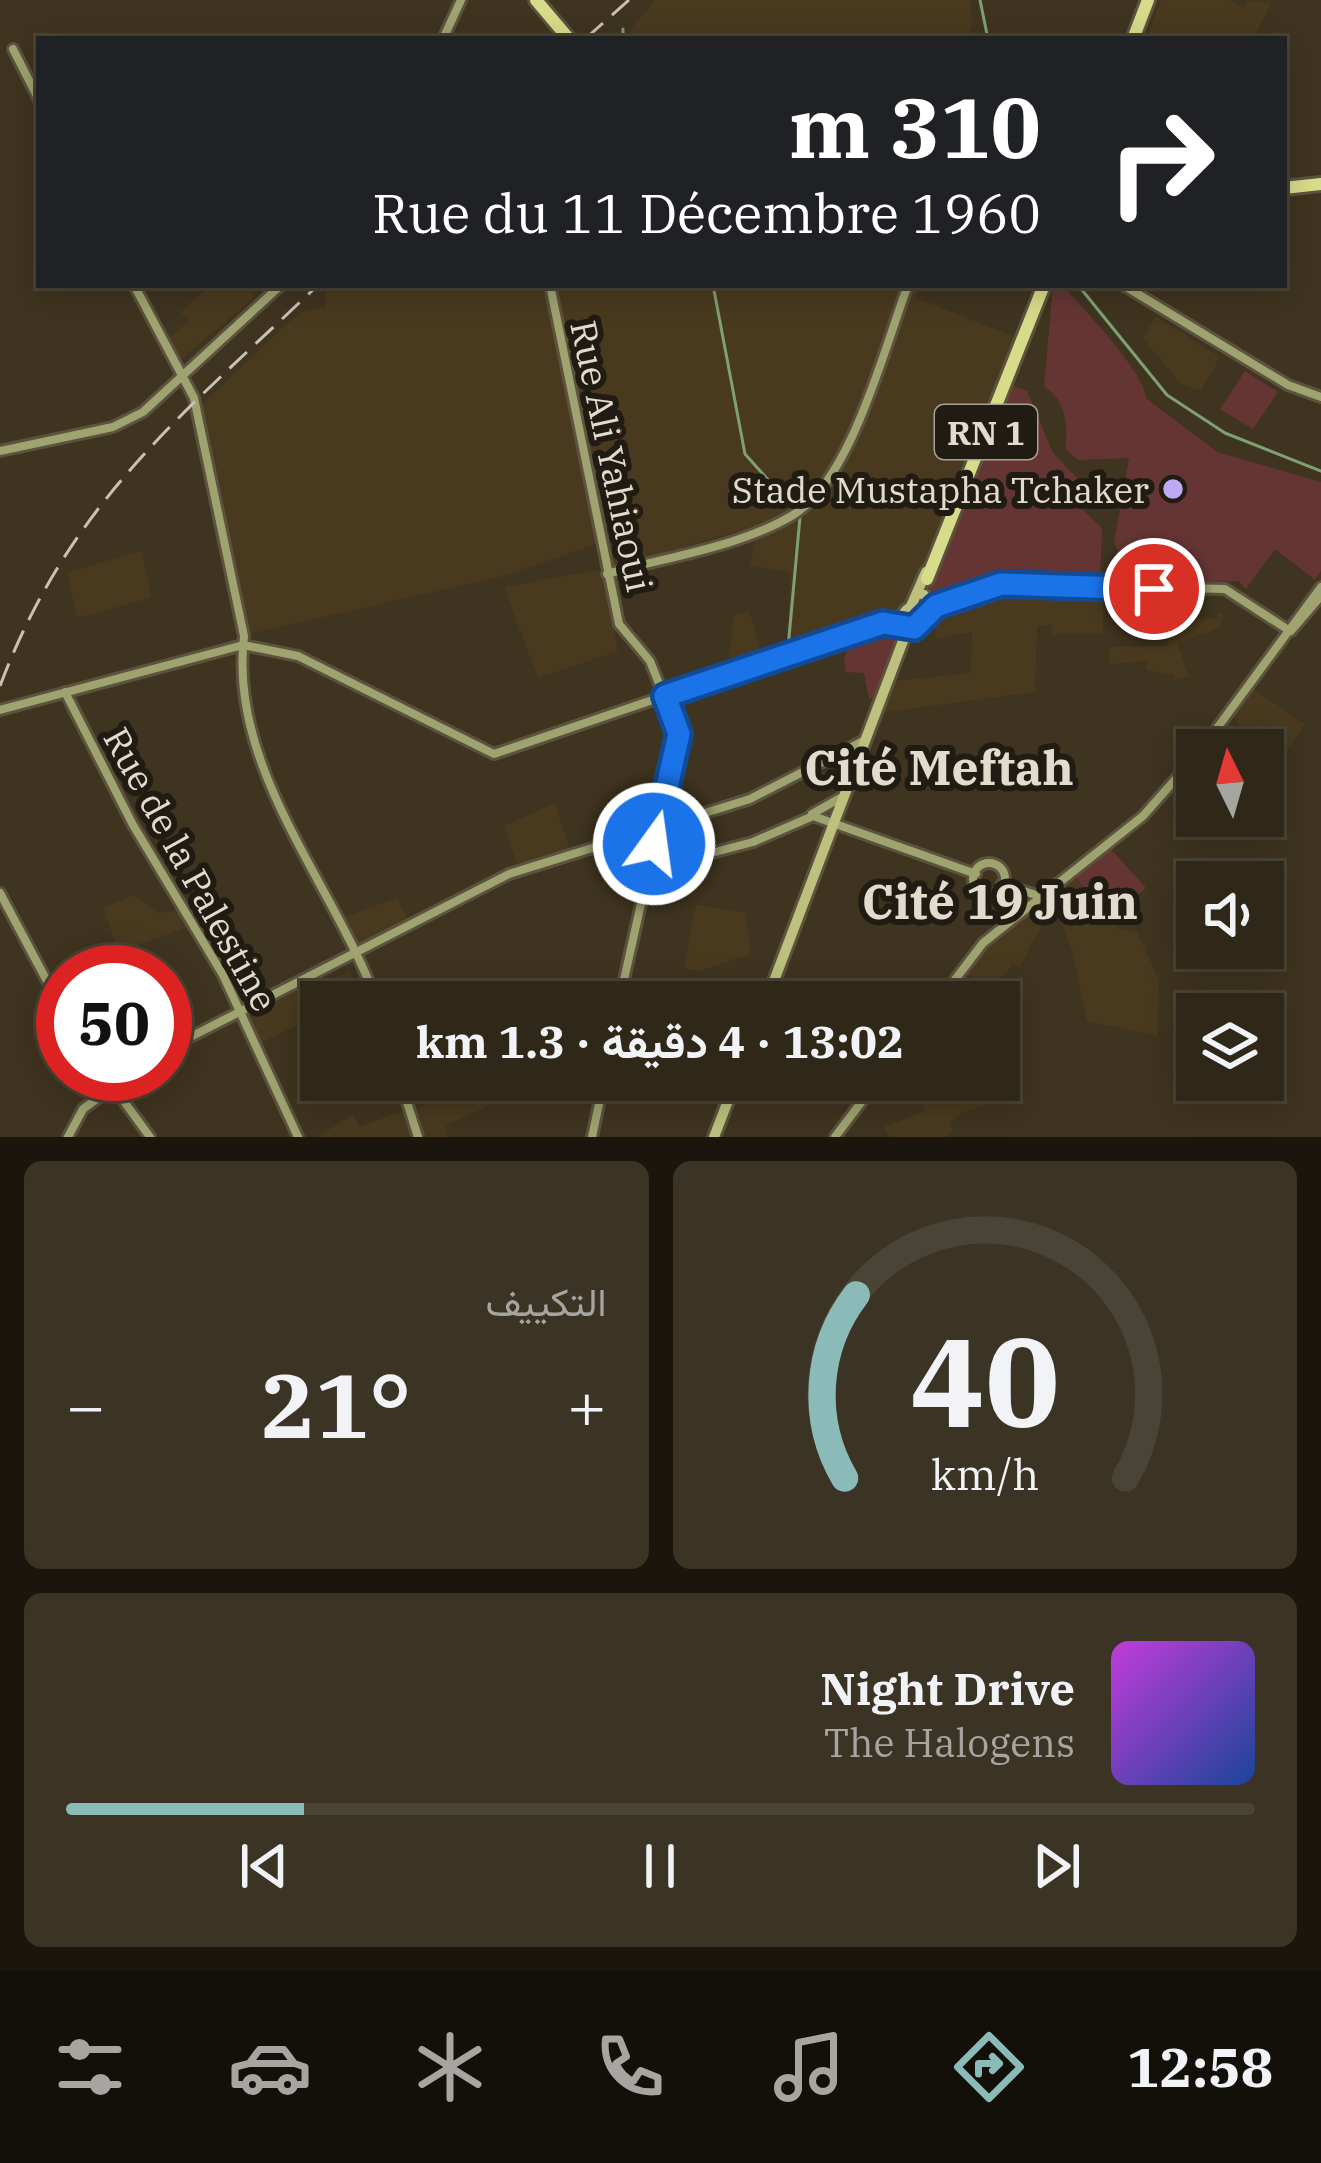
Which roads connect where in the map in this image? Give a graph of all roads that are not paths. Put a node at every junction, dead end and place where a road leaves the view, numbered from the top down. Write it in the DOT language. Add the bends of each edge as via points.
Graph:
graph roads {
  1 [pos="458,0"];
  2 [pos="532,0"];
  3 [pos="1151,0"];
  4 [pos="562,34"];
  5 [pos="442,36"];
  6 [pos="1137,36"];
  7 [pos="13,49"];
  8 [pos="36,94"];
  9 [pos="1321,182"];
  10 [pos="1287,186"];
  11 [pos="136,288"];
  12 [pos="275,288"];
  13 [pos="551,288"];
  14 [pos="907,288"];
  15 [pos="1041,288"];
  16 [pos="1128,288"];
  17 [pos="184,376"];
  18 [pos="1321,397"];
  19 [pos="0,449"];
  20 [pos="941,541"];
  21 [pos="607,574"];
  22 [pos="927,578"];
  23 [pos="1321,591"];
  24 [pos="948,601"];
  25 [pos="923,604"];
  26 [pos="907,625"];
  27 [pos="1290,632"];
  28 [pos="243,645"];
  29 [pos="65,692"];
  30 [pos="665,696"];
  31 [pos="0,710"];
  32 [pos="1217,729"];
  33 [pos="865,740"];
  34 [pos="1176,779"];
  35 [pos="842,797"];
  36 [pos="806,817"];
  37 [pos="659,824"];
  38 [pos="828,826"];
  39 [pos="645,870"];
  40 [pos="976,874"];
  41 [pos="1002,884"];
  42 [pos="0,893"];
  43 [pos="1039,896"];
  44 [pos="357,955"];
  45 [pos="36,960"];
  46 [pos="368,981"];
  47 [pos="623,981"];
  48 [pos="773,981"];
  49 [pos="954,981"];
  50 [pos="242,1012"];
  51 [pos="192,1037"];
  52 [pos="93,1101"];
  53 [pos="124,1101"];
  54 [pos="407,1101"];
  55 [pos="600,1101"];
  56 [pos="728,1101"];
  57 [pos="862,1101"];
  58 [pos="68,1137"];
  59 [pos="150,1137"];
  60 [pos="298,1137"];
  61 [pos="418,1137"];
  62 [pos="592,1137"];
  63 [pos="714,1137"];
  64 [pos="835,1137"];
  1 -- 5 [label="main road"];
  2 -- 4 [label="highway"];
  3 -- 6 [label="highway"];
  7 -- 8 [label="main road"];
  9 -- 10 [label="highway"];
  11 -- 17 [label="main road"];
  12 -- 17 [label="main road"];
  13 -- 21 [label="main road, Rue Ali Yahiaoui"];
  14 -- 21 [label="main road" via="842,452 816,496 780,522"];
  15 -- 20 [label="highway, RN 1"];
  16 -- 18 [label="main road"];
  17 -- 19 [label="main road" via="118,420"];
  17 -- 28 [label="main road"];
  20 -- 22 [label="highway, RN 1"];
  20 -- 25 [label="main road, RN 1"];
  20 -- 26 [label="main road, RN 1"];
  21 -- 30 [label="main road, Rue Ali Yahiaoui" via="619,624 646,654"];
  22 -- 25 [label="main road, RN 1"];
  23 -- 27 [label="main road"];
  24 -- 25 [label="main road"];
  24 -- 27 [label="main road" via="1001,584 1225,589"];
  25 -- 26 [label="main road"];
  26 -- 30 [label="main road" via="883,623"];
  26 -- 33 [label="main road, RN 1"];
  27 -- 32 [label="main road"];
  28 -- 29 [label="main road"];
  28 -- 30 [label="main road" via="298,656 489,754"];
  28 -- 44 [label="main road" via="263,763"];
  29 -- 31 [label="main road"];
  29 -- 50 [label="main road, Rue de la Palestine"];
  30 -- 37 [label="main road, Rue Ali Yahiaoui" via="679,734"];
  33 -- 35 [label="main road, RN 1"];
  33 -- 37 [label="main road" via="751,799"];
  34 -- 43 [label="main road" via="1144,816"];
  35 -- 36 [label="main road"];
  35 -- 38 [label="main road, RN 1"];
  36 -- 38 [label="main road"];
  36 -- 39 [label="main road" via="753,842"];
  37 -- 39 [label="main road, Rue Ali Yahiaoui"];
  37 -- 44 [label="main road" via="509,874"];
  38 -- 39 [label="main road"];
  38 -- 40 [label="main road"];
  38 -- 48 [label="main road, RN 1"];
  39 -- 47 [label="main road, Rue Ali Yahiaoui"];
  40 -- 41 [label="main road" via="973,887 985,892 997,895"];
  40 -- 41 [label="main road" via="981,862 1004,869"];
  41 -- 43 [label="main road"];
  42 -- 45 [label="main road"];
  43 -- 49 [label="main road"];
  44 -- 46 [label="main road"];
  44 -- 50 [label="main road"];
  50 -- 51 [label="main road"];
  50 -- 60 [label="main road, Rue de la Palestine"];
  52 -- 58 [label="main road"];
  53 -- 59 [label="main road"];
  54 -- 61 [label="main road"];
  55 -- 62 [label="main road"];
  56 -- 63 [label="main road"];
  57 -- 64 [label="main road"];
}
